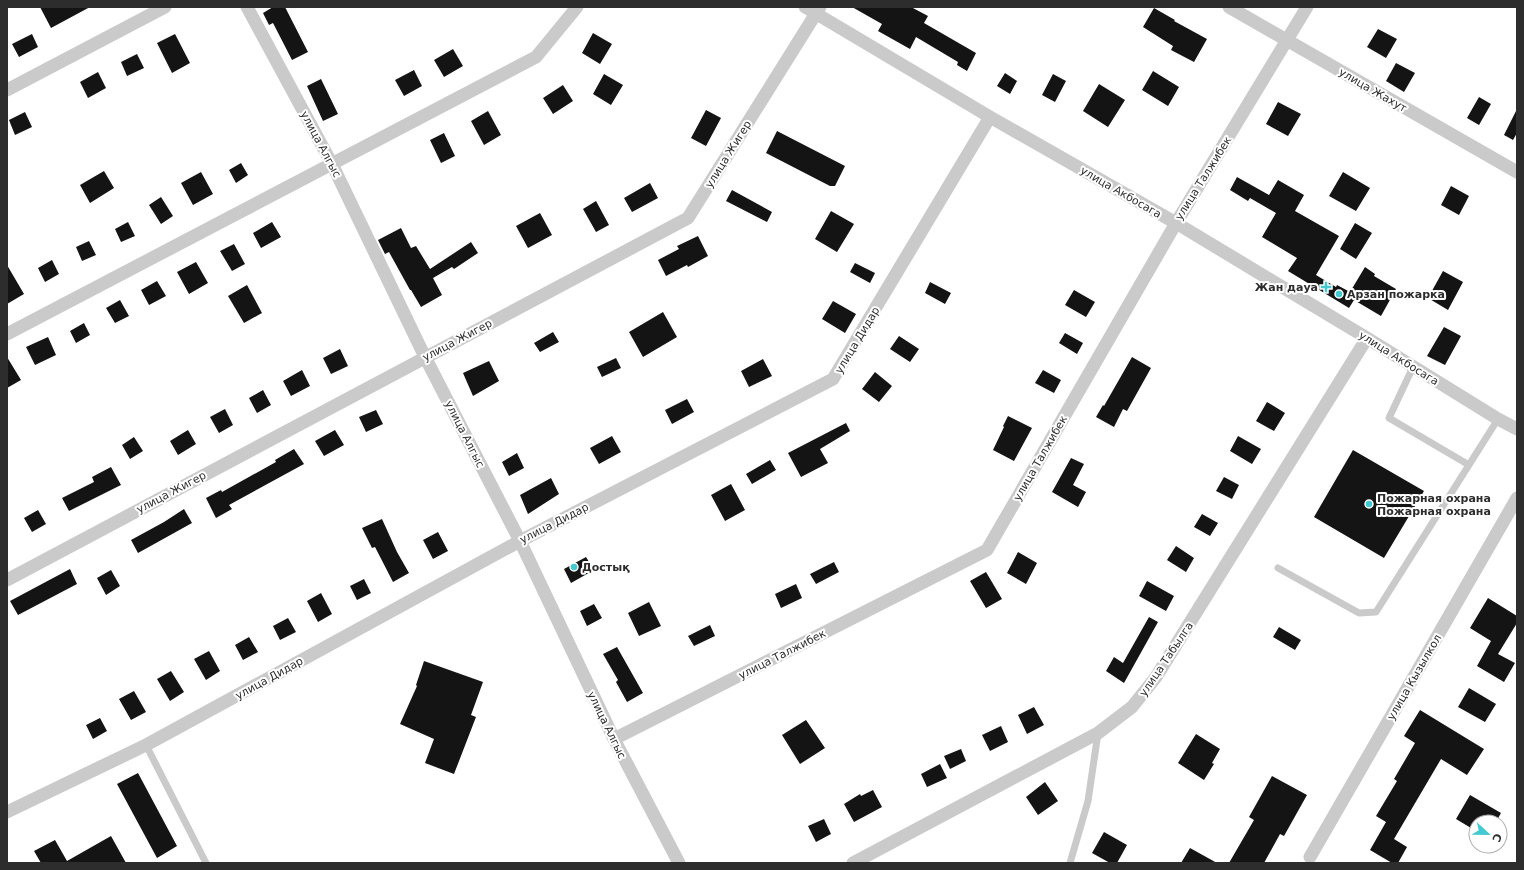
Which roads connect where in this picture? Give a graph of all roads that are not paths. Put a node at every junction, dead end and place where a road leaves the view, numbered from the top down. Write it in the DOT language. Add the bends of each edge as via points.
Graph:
graph roads {
  1 [pos="165,7"];
  2 [pos="247,7"];
  3 [pos="577,7"];
  4 [pos="1229,7"];
  5 [pos="1308,7"];
  6 [pos="814,9"];
  7 [pos="1287,41"];
  8 [pos="7,90"];
  9 [pos="990,117"];
  10 [pos="332,164"];
  11 [pos="1517,172"];
  12 [pos="1176,223"];
  13 [pos="7,334"];
  14 [pos="1367,338"];
  15 [pos="425,357"];
  16 [pos="1413,367"];
  17 [pos="1498,419"];
  18 [pos="1517,429"];
  19 [pos="1469,465"];
  20 [pos="1517,498"];
  21 [pos="520,541"];
  22 [pos="1278,568"];
  23 [pos="7,580"];
  24 [pos="1098,733"];
  25 [pos="614,739"];
  26 [pos="146,745"];
  27 [pos="7,812"];
  28 [pos="1310,857"];
  29 [pos="206,863"];
  30 [pos="679,863"];
  31 [pos="853,863"];
  32 [pos="1070,863"];
  1 -- 8 [label="street"];
  2 -- 10 [label="street, улица Алгыс"];
  3 -- 10 [label="street" via="536,57"];
  4 -- 7 [label="street, улица Жахут"];
  5 -- 7 [label="street, улица Талжибек"];
  6 -- 9 [label="street, улица Акбосага"];
  6 -- 15 [label="street, улица Жигер" via="688,218"];
  7 -- 11 [label="street, улица Жахут"];
  7 -- 12 [label="street, улица Талжибек"];
  9 -- 12 [label="street, улица Акбосага"];
  9 -- 21 [label="street, улица Дидар" via="833,379"];
  10 -- 13 [label="street"];
  10 -- 15 [label="street, улица Алгыс"];
  12 -- 14 [label="street, улица Акбосага"];
  12 -- 25 [label="street, улица Талжибек" via="987,550"];
  14 -- 16 [label="street, улица Акбосага"];
  14 -- 24 [label="street, улица Табылга" via="1156,677 1132,708"];
  15 -- 21 [label="street, улица Алгыс"];
  15 -- 23 [label="street, улица Жигер"];
  16 -- 17 [label="street, улица Акбосага"];
  16 -- 19 [label="lane" via="1389,418"];
  17 -- 18 [label="street, улица Акбосага"];
  17 -- 19 [label="lane"];
  19 -- 22 [label="lane" via="1376,612 1359,613"];
  20 -- 28 [label="street, улица Кызылкол"];
  21 -- 25 [label="street, улица Алгыс"];
  21 -- 26 [label="street, улица Дидар"];
  24 -- 31 [label="street, улица Табылга"];
  24 -- 32 [label="lane" via="1088,801"];
  25 -- 30 [label="street, улица Алгыс"];
  26 -- 27 [label="street, улица Дидар"];
  26 -- 29 [label="lane"];
}
